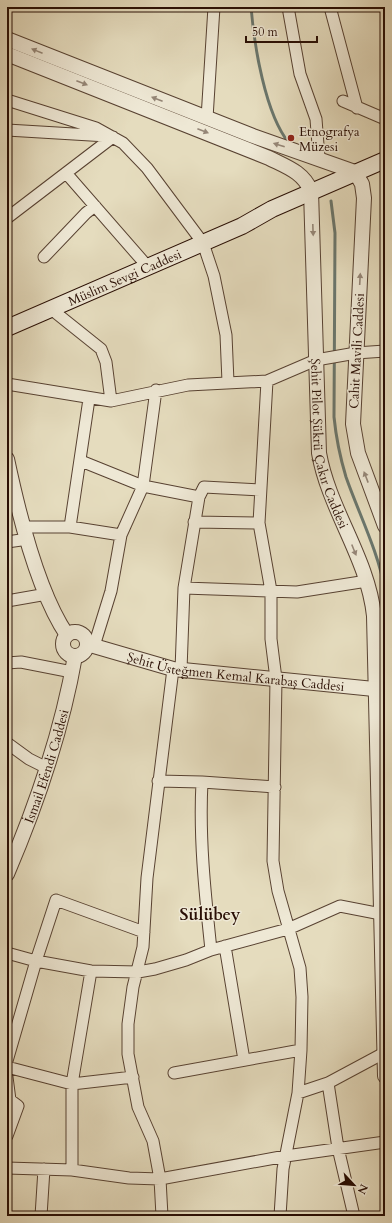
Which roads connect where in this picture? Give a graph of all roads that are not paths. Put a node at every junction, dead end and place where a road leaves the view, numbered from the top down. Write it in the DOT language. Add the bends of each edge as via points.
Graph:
graph roads {
  1 [pos="214,7"];
  2 [pos="288,7"];
  3 [pos="330,7"];
  4 [pos="7,39"];
  5 [pos="7,54"];
  6 [pos="7,100"];
  7 [pos="343,101"];
  8 [pos="357,108"];
  9 [pos="207,118"];
  10 [pos="385,119"];
  11 [pos="7,130"];
  12 [pos="113,137"];
  13 [pos="319,158"];
  14 [pos="385,160"];
  15 [pos="385,169"];
  16 [pos="66,173"];
  17 [pos="358,176"];
  18 [pos="312,196"];
  19 [pos="95,206"];
  20 [pos="7,218"];
  21 [pos="203,243"];
  22 [pos="44,257"];
  23 [pos="148,267"];
  24 [pos="51,309"];
  25 [pos="7,328"];
  26 [pos="385,351"];
  27 [pos="350,354"];
  28 [pos="319,359"];
  29 [pos="267,381"];
  30 [pos="228,382"];
  31 [pos="7,384"];
  32 [pos="156,390"];
  33 [pos="89,399"];
  34 [pos="111,401"];
  35 [pos="7,459"];
  36 [pos="81,461"];
  37 [pos="143,486"];
  38 [pos="260,490"];
  39 [pos="199,497"];
  40 [pos="194,522"];
  41 [pos="259,523"];
  42 [pos="385,526"];
  43 [pos="70,527"];
  44 [pos="26,533"];
  45 [pos="121,535"];
  46 [pos="7,542"];
  47 [pos="367,581"];
  48 [pos="184,588"];
  49 [pos="271,591"];
  50 [pos="46,594"];
  51 [pos="7,601"];
  52 [pos="67,636"];
  53 [pos="91,645"];
  54 [pos="75,656"];
  55 [pos="7,663"];
  56 [pos="177,670"];
  57 [pos="72,672"];
  58 [pos="276,680"];
  59 [pos="381,690"];
  60 [pos="7,743"];
  61 [pos="47,768"];
  62 [pos="158,781"];
  63 [pos="202,782"];
  64 [pos="275,787"];
  65 [pos="7,874"];
  66 [pos="381,914"];
  67 [pos="288,929"];
  68 [pos="144,932"];
  69 [pos="225,946"];
  70 [pos="211,950"];
  71 [pos="7,954"];
  72 [pos="36,961"];
  73 [pos="91,971"];
  74 [pos="138,972"];
  75 [pos="301,1050"];
  76 [pos="384,1054"];
  77 [pos="244,1060"];
  78 [pos="7,1061"];
  79 [pos="7,1067"];
  80 [pos="174,1073"];
  81 [pos="385,1076"];
  82 [pos="7,1077"];
  83 [pos="133,1077"];
  84 [pos="328,1083"];
  85 [pos="72,1084"];
  86 [pos="298,1093"];
  87 [pos="7,1136"];
  88 [pos="385,1142"];
  89 [pos="338,1148"];
  90 [pos="286,1156"];
  91 [pos="7,1168"];
  92 [pos="44,1169"];
  93 [pos="72,1170"];
  94 [pos="160,1179"];
  95 [pos="41,1216"];
  96 [pos="162,1216"];
  97 [pos="280,1216"];
  98 [pos="354,1216"];
  1 -- 9 [label="street"];
  2 -- 13 [label="street" via="300,74 316,119"];
  3 -- 8 [label="street"];
  9 -- 4 [label="street, one-way"];
  5 -- 18 [label="street, one-way" via="269,158 298,172 304,178"];
  6 -- 12 [label="street" via="96,128"];
  7 -- 8 [label="street"];
  8 -- 10 [label="street"];
  13 -- 9 [label="street, one-way"];
  11 -- 12 [label="street"];
  12 -- 16 [label="street"];
  12 -- 21 [label="street" via="123,143 147,168"];
  13 -- 17 [label="street"];
  14 -- 17 [label="main road, Müslim Sevgi Caddesi"];
  15 -- 17 [label="main road, Müslim Sevgi Caddesi"];
  16 -- 19 [label="street"];
  16 -- 20 [label="street"];
  17 -- 18 [label="main road, Müslim Sevgi Caddesi"];
  27 -- 17 [label="street, Cahit Mavili Caddesi, one-way" via="364,198"];
  18 -- 21 [label="main road, Müslim Sevgi Caddesi" via="275,217 242,226"];
  18 -- 28 [label="street, Şehit Pilot Şükrü Çakır Caddesi, one-way"];
  19 -- 22 [label="street"];
  19 -- 23 [label="street"];
  21 -- 23 [label="main road, Müslim Sevgi Caddesi"];
  21 -- 30 [label="street" via="214,276 226,336"];
  23 -- 24 [label="main road, Müslim Sevgi Caddesi"];
  24 -- 25 [label="main road, Müslim Sevgi Caddesi"];
  24 -- 34 [label="street" via="101,349 106,362"];
  26 -- 27 [label="street"];
  27 -- 28 [label="street"];
  42 -- 27 [label="street, Cahit Mavili Caddesi, one-way" via="362,467 355,440"];
  28 -- 29 [label="street"];
  28 -- 47 [label="street, Şehit Pilot Şükrü Çakır Caddesi, one-way" via="318,443 321,462"];
  29 -- 30 [label="street"];
  29 -- 38 [label="street"];
  30 -- 32 [label="street" via="188,384"];
  31 -- 33 [label="street"];
  32 -- 34 [label="street"];
  32 -- 37 [label="street"];
  33 -- 34 [label="street"];
  33 -- 36 [label="street"];
  35 -- 44 [label="street"];
  36 -- 37 [label="street"];
  36 -- 43 [label="street"];
  37 -- 39 [label="street"];
  37 -- 45 [label="street"];
  38 -- 39 [label="street" via="204,487"];
  38 -- 41 [label="street"];
  39 -- 40 [label="street"];
  40 -- 41 [label="street"];
  40 -- 48 [label="street"];
  41 -- 49 [label="street"];
  43 -- 44 [label="street"];
  43 -- 45 [label="street"];
  44 -- 46 [label="street"];
  44 -- 50 [label="street"];
  45 -- 53 [label="street" via="111,591"];
  47 -- 49 [label="street" via="297,592"];
  47 -- 59 [label="street, Şehit Pilot Şükrü Çakır Caddesi" via="374,616"];
  48 -- 49 [label="street"];
  48 -- 56 [label="street"];
  49 -- 58 [label="street" via="271,639"];
  50 -- 51 [label="street"];
  50 -- 52 [label="street"];
  52 -- 53 [label="street" via="74,632 81,633"];
  52 -- 54 [label="street" via="64,647 68,653"];
  53 -- 54 [label="street" via="83,653"];
  53 -- 56 [label="street, Şehit Üsteğmen Kemal Karabaş Caddesi"];
  54 -- 57 [label="street, İsmail Efendi Caddesi"];
  55 -- 57 [label="street" via="21,662"];
  56 -- 58 [label="street, Şehit Üsteğmen Kemal Karabaş Caddesi"];
  56 -- 62 [label="street"];
  57 -- 61 [label="street, İsmail Efendi Caddesi"];
  58 -- 59 [label="street, Şehit Üsteğmen Kemal Karabaş Caddesi"];
  58 -- 64 [label="street"];
  59 -- 66 [label="street, Şehit Pilot Şükrü Çakır Caddesi"];
  60 -- 61 [label="street"];
  61 -- 65 [label="street, İsmail Efendi Caddesi"];
  62 -- 63 [label="street"];
  62 -- 68 [label="street"];
  63 -- 64 [label="street"];
  63 -- 70 [label="street" via="200,818"];
  64 -- 67 [label="street" via="273,861"];
  66 -- 67 [label="street" via="340,906"];
  66 -- 76 [label="street, Şehit Pilot Şükrü Çakır Caddesi"];
  67 -- 69 [label="street"];
  67 -- 75 [label="street" via="300,968"];
  68 -- 72 [label="street" via="56,900"];
  68 -- 74 [label="street"];
  69 -- 70 [label="street"];
  69 -- 77 [label="street"];
  70 -- 74 [label="street" via="186,960"];
  71 -- 72 [label="street"];
  72 -- 73 [label="street"];
  72 -- 78 [label="street"];
  73 -- 74 [label="street"];
  73 -- 85 [label="street"];
  74 -- 83 [label="street" via="128,1024 128,1054"];
  75 -- 77 [label="street"];
  75 -- 86 [label="street"];
  76 -- 81 [label="street, Şehit Pilot Şükrü Çakır Caddesi"];
  76 -- 84 [label="street"];
  77 -- 80 [label="street"];
  79 -- 85 [label="street"];
  82 -- 87 [label="street" via="10,1100 18,1106"];
  83 -- 85 [label="street"];
  83 -- 94 [label="street" via="138,1107 153,1141"];
  84 -- 86 [label="street"];
  84 -- 89 [label="street"];
  85 -- 93 [label="street"];
  86 -- 90 [label="street"];
  88 -- 89 [label="street"];
  89 -- 90 [label="street"];
  89 -- 98 [label="street"];
  90 -- 94 [label="street"];
  90 -- 97 [label="street"];
  91 -- 92 [label="street"];
  92 -- 93 [label="street"];
  92 -- 95 [label="street"];
  93 -- 94 [label="street" via="129,1178"];
  94 -- 96 [label="street"];
}
